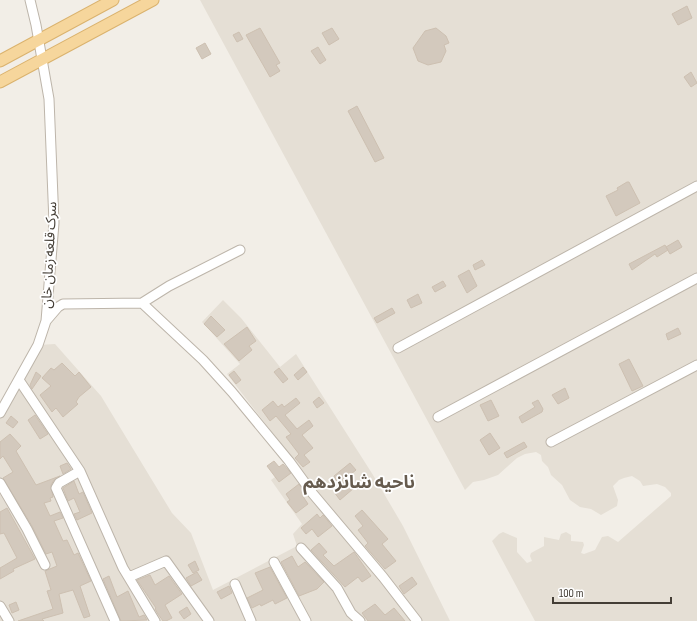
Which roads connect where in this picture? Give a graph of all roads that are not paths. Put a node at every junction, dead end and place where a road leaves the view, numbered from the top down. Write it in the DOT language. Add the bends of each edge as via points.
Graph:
graph roads {
  1 [pos="30,0"];
  2 [pos="113,0"];
  3 [pos="153,0"];
  4 [pos="39,40"];
  5 [pos="42,59"];
  6 [pos="0,61"];
  7 [pos="0,82"];
  8 [pos="697,186"];
  9 [pos="240,250"];
  10 [pos="697,278"];
  11 [pos="142,303"];
  12 [pos="46,321"];
  13 [pos="398,348"];
  14 [pos="697,365"];
  15 [pos="19,380"];
  16 [pos="0,413"];
  17 [pos="438,417"];
  18 [pos="551,442"];
  19 [pos="80,471"];
  20 [pos="0,483"];
  21 [pos="301,548"];
  22 [pos="274,562"];
  23 [pos="45,565"];
  24 [pos="128,577"];
  25 [pos="235,584"];
  26 [pos="0,606"];
  27 [pos="9,621"];
  28 [pos="115,621"];
  29 [pos="156,621"];
  30 [pos="209,621"];
  31 [pos="251,621"];
  32 [pos="306,621"];
  33 [pos="360,621"];
  34 [pos="417,621"];
  1 -- 4 [label="street, سرک قلعه زمان خان"];
  2 -- 4 [label="main road"];
  3 -- 5 [label="main road"];
  4 -- 5 [label="street, سرک قلعه زمان خان"];
  4 -- 6 [label="main road"];
  5 -- 7 [label="main road"];
  5 -- 12 [label="street, سرک قلعه زمان خان" via="49,99 54,223"];
  8 -- 13 [label="street"];
  9 -- 11 [label="street" via="169,286"];
  10 -- 17 [label="street"];
  11 -- 12 [label="street" via="63,304"];
  11 -- 34 [label="street" via="204,360 232,392"];
  12 -- 15 [label="street, سرک قلعه زمان خان" via="38,345"];
  14 -- 18 [label="street"];
  15 -- 16 [label="street, سرک قلعه زمان خان"];
  15 -- 19 [label="street"];
  19 -- 24 [label="street" via="100,521"];
  19 -- 28 [label="street" via="59,483 56,488"];
  20 -- 23 [label="street"];
  21 -- 33 [label="street" via="337,588 351,613"];
  22 -- 32 [label="street"];
  24 -- 29 [label="street"];
  24 -- 30 [label="street" via="166,561"];
  25 -- 31 [label="street"];
  26 -- 27 [label="street"];
}
